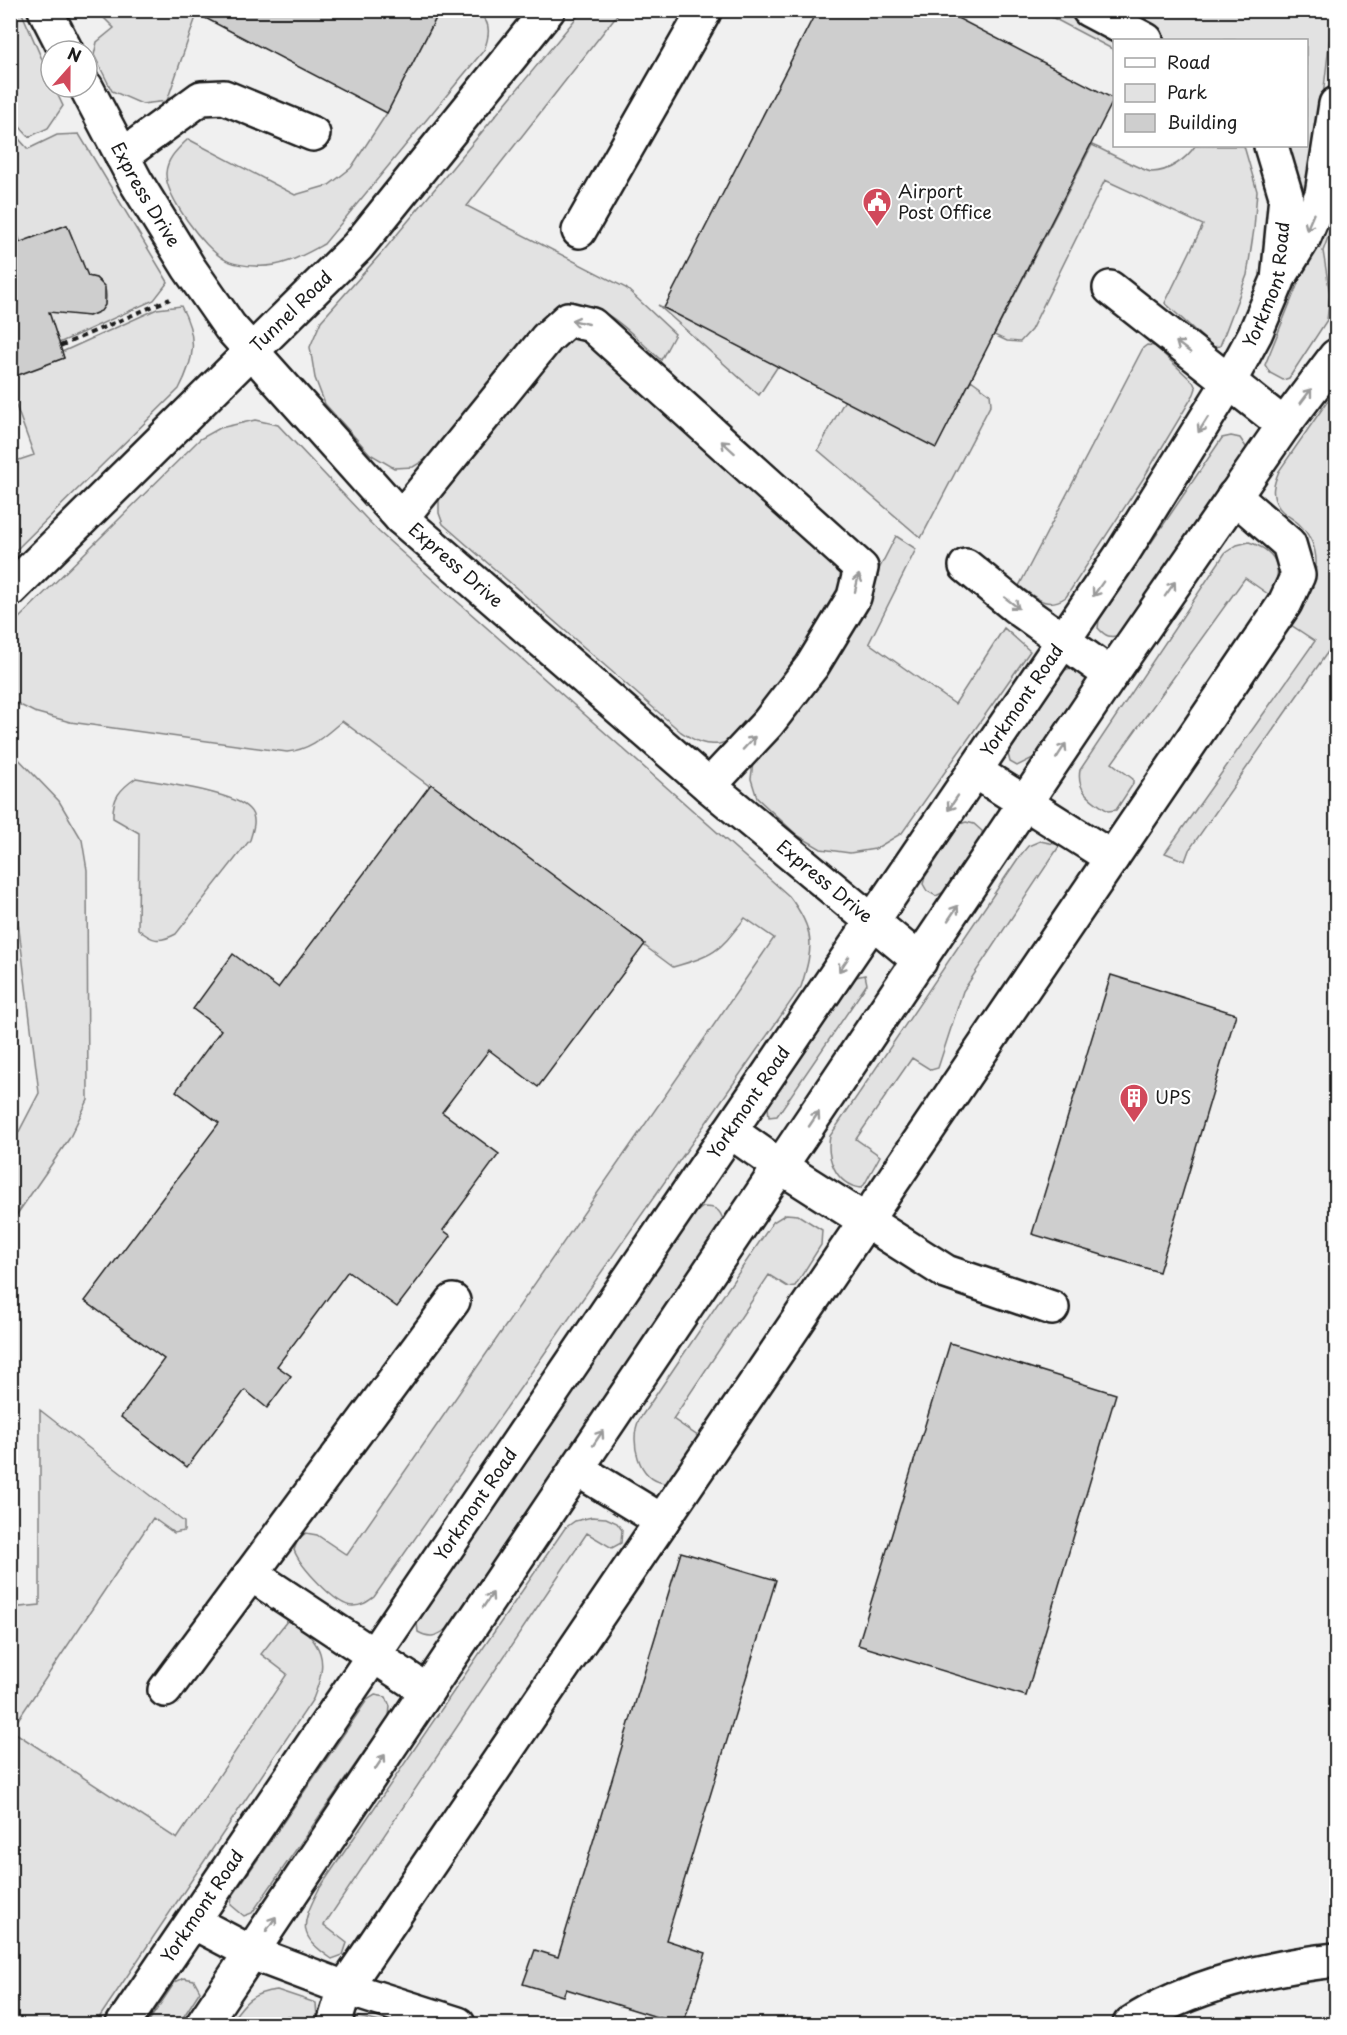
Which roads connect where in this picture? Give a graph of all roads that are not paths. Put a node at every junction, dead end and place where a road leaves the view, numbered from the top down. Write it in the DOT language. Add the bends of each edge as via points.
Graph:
graph roads {
  1 [pos="45,10"];
  2 [pos="548,10"];
  3 [pos="702,10"];
  4 [pos="1089,10"];
  5 [pos="60,39"];
  6 [pos="1144,39"];
  7 [pos="92,99"];
  8 [pos="1336,104"];
  9 [pos="313,134"];
  10 [pos="1271,147"];
  11 [pos="122,156"];
  12 [pos="579,231"];
  13 [pos="1278,280"];
  14 [pos="1110,288"];
  15 [pos="250,350"];
  16 [pos="1333,361"];
  17 [pos="1229,382"];
  18 [pos="1284,425"];
  19 [pos="1234,496"];
  20 [pos="401,518"];
  21 [pos="966,566"];
  22 [pos="10,590"];
  23 [pos="1062,640"];
  24 [pos="1111,675"];
  25 [pos="975,771"];
  26 [pos="709,786"];
  27 [pos="1026,803"];
  28 [pos="1112,858"];
  29 [pos="872,922"];
  30 [pos="920,961"];
  31 [pos="730,1131"];
  32 [pos="781,1167"];
  33 [pos="865,1222"];
  34 [pos="453,1301"];
  35 [pos="1052,1308"];
  36 [pos="577,1469"];
  37 [pos="662,1521"];
  38 [pos="251,1574"];
  39 [pos="374,1656"];
  40 [pos="165,1690"];
  41 [pos="427,1691"];
  42 [pos="193,1922"];
  43 [pos="252,1953"];
  44 [pos="1336,1959"];
  45 [pos="345,1988"];
  46 [pos="123,2025"];
  47 [pos="203,2025"];
  48 [pos="334,2025"];
  49 [pos="458,2025"];
  50 [pos="1130,2025"];
  1 -- 5 [label="street"];
  2 -- 15 [label="street, Tunnel Road" via="358,246"];
  3 -- 12 [label="street"];
  4 -- 6 [label="street"];
  7 -- 11 [label="street, Express Drive"];
  8 -- 13 [label="street, one-way" via="1322,194 1304,237"];
  9 -- 11 [label="street" via="224,98 201,98"];
  10 -- 13 [label="street, Yorkmont Road" via="1286,196"];
  11 -- 15 [label="street, Express Drive" via="201,285"];
  13 -- 17 [label="street, Yorkmont Road"];
  17 -- 14 [label="street, one-way"];
  15 -- 20 [label="street, Express Drive"];
  15 -- 22 [label="street, Tunnel Road"];
  18 -- 16 [label="street, one-way"];
  17 -- 18 [label="street"];
  17 -- 23 [label="street, Yorkmont Road, one-way" via="1122,554"];
  18 -- 19 [label="street"];
  24 -- 19 [label="street, one-way"];
  19 -- 28 [label="street" via="1289,544 1298,575 1285,603"];
  20 -- 26 [label="street, Express Drive"];
  26 -- 20 [label="street, one-way" via="768,723 812,666 854,597 861,568 592,325 568,319 547,338"];
  21 -- 23 [label="street, one-way"];
  23 -- 24 [label="street"];
  23 -- 25 [label="street, Yorkmont Road"];
  27 -- 24 [label="street, one-way"];
  25 -- 27 [label="street"];
  25 -- 29 [label="street, Yorkmont Road, one-way"];
  26 -- 29 [label="street, Express Drive"];
  27 -- 28 [label="street"];
  30 -- 27 [label="street, one-way"];
  28 -- 33 [label="street"];
  29 -- 30 [label="street, Express Drive"];
  29 -- 31 [label="street, Yorkmont Road, one-way"];
  32 -- 30 [label="street, one-way"];
  31 -- 32 [label="street"];
  31 -- 39 [label="street, Yorkmont Road"];
  32 -- 33 [label="street"];
  36 -- 32 [label="street, one-way"];
  33 -- 35 [label="street" via="946,1272"];
  33 -- 37 [label="street"];
  34 -- 38 [label="street"];
  36 -- 37 [label="street"];
  41 -- 36 [label="street, one-way"];
  37 -- 45 [label="street"];
  38 -- 39 [label="street"];
  38 -- 40 [label="street"];
  39 -- 41 [label="street"];
  39 -- 42 [label="street, Yorkmont Road"];
  43 -- 41 [label="street, one-way"];
  42 -- 43 [label="street"];
  42 -- 46 [label="street, Yorkmont Road"];
  43 -- 45 [label="street"];
  43 -- 47 [label="street"];
  44 -- 50 [label="street" via="1292,1965 1210,1987"];
  45 -- 48 [label="street"];
  45 -- 49 [label="street"];
}
